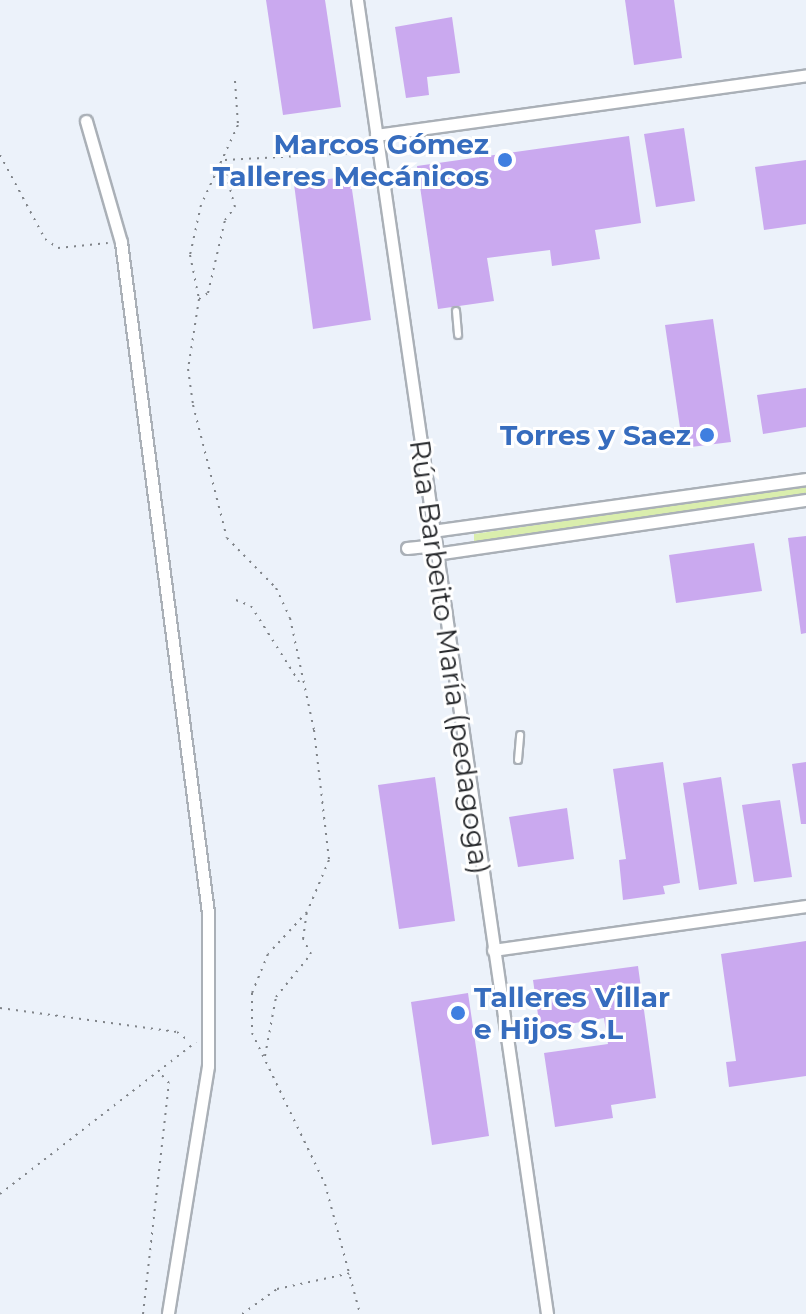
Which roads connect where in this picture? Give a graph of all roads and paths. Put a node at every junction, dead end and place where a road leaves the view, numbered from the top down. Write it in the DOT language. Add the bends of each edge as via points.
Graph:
graph roads {
  1 [pos="357,0"];
  2 [pos="806,75"];
  3 [pos="235,81"];
  4 [pos="86,121"];
  5 [pos="376,135"];
  6 [pos="352,153"];
  7 [pos="0,155"];
  8 [pos="223,161"];
  9 [pos="121,242"];
  10 [pos="199,299"];
  11 [pos="456,311"];
  12 [pos="458,335"];
  13 [pos="806,479"];
  14 [pos="806,500"];
  15 [pos="432,531"];
  16 [pos="407,548"];
  17 [pos="435,549"];
  18 [pos="236,600"];
  19 [pos="300,683"];
  20 [pos="520,735"];
  21 [pos="518,760"];
  22 [pos="806,906"];
  23 [pos="307,912"];
  24 [pos="493,950"];
  25 [pos="0,1008"];
  26 [pos="210,1040"];
  27 [pos="191,1043"];
  28 [pos="265,1057"];
  29 [pos="160,1073"];
  30 [pos="0,1194"];
  31 [pos="353,1273"];
  32 [pos="143,1314"];
  33 [pos="168,1314"];
  34 [pos="242,1314"];
  35 [pos="360,1314"];
  36 [pos="547,1314"];
  1 -- 5 [label="street, Rúa Barbeito María (pedagoga)"];
  2 -- 5 [label="street"];
  3 -- 8 [label="path" via="238,125"];
  4 -- 9 [label="street"];
  5 -- 15 [label="street, Rúa Barbeito María (pedagoga)"];
  6 -- 8 [label="path"];
  7 -- 9 [label="path" via="45,239 58,248"];
  8 -- 10 [label="path" via="201,205 190,255"];
  8 -- 10 [label="path" via="235,207 225,220 208,293"];
  9 -- 26 [label="street" via="208,913"];
  10 -- 19 [label="path" via="188,369 227,538 276,588 300,654"];
  11 -- 12 [label="lane"];
  13 -- 15 [label="street"];
  14 -- 17 [label="street"];
  15 -- 17 [label="street, Rúa Barbeito María (pedagoga)"];
  16 -- 17 [label="street"];
  17 -- 24 [label="street, Rúa Barbeito María (pedagoga)"];
  18 -- 19 [label="path" via="251,606"];
  19 -- 23 [label="path" via="316,744 329,860"];
  20 -- 21 [label="lane"];
  22 -- 24 [label="street"];
  23 -- 28 [label="path" via="303,939 311,954 276,997"];
  23 -- 28 [label="path" via="282,932 252,993 252,1033"];
  24 -- 36 [label="street, Rúa Barbeito María (pedagoga)"];
  25 -- 27 [label="path" via="177,1032"];
  26 -- 27 [label="path"];
  26 -- 33 [label="street"];
  27 -- 29 [label="path"];
  28 -- 31 [label="path" via="325,1184"];
  29 -- 30 [label="path"];
  29 -- 32 [label="path" via="169,1083"];
  31 -- 34 [label="path" via="277,1289"];
  31 -- 35 [label="path"];
}
